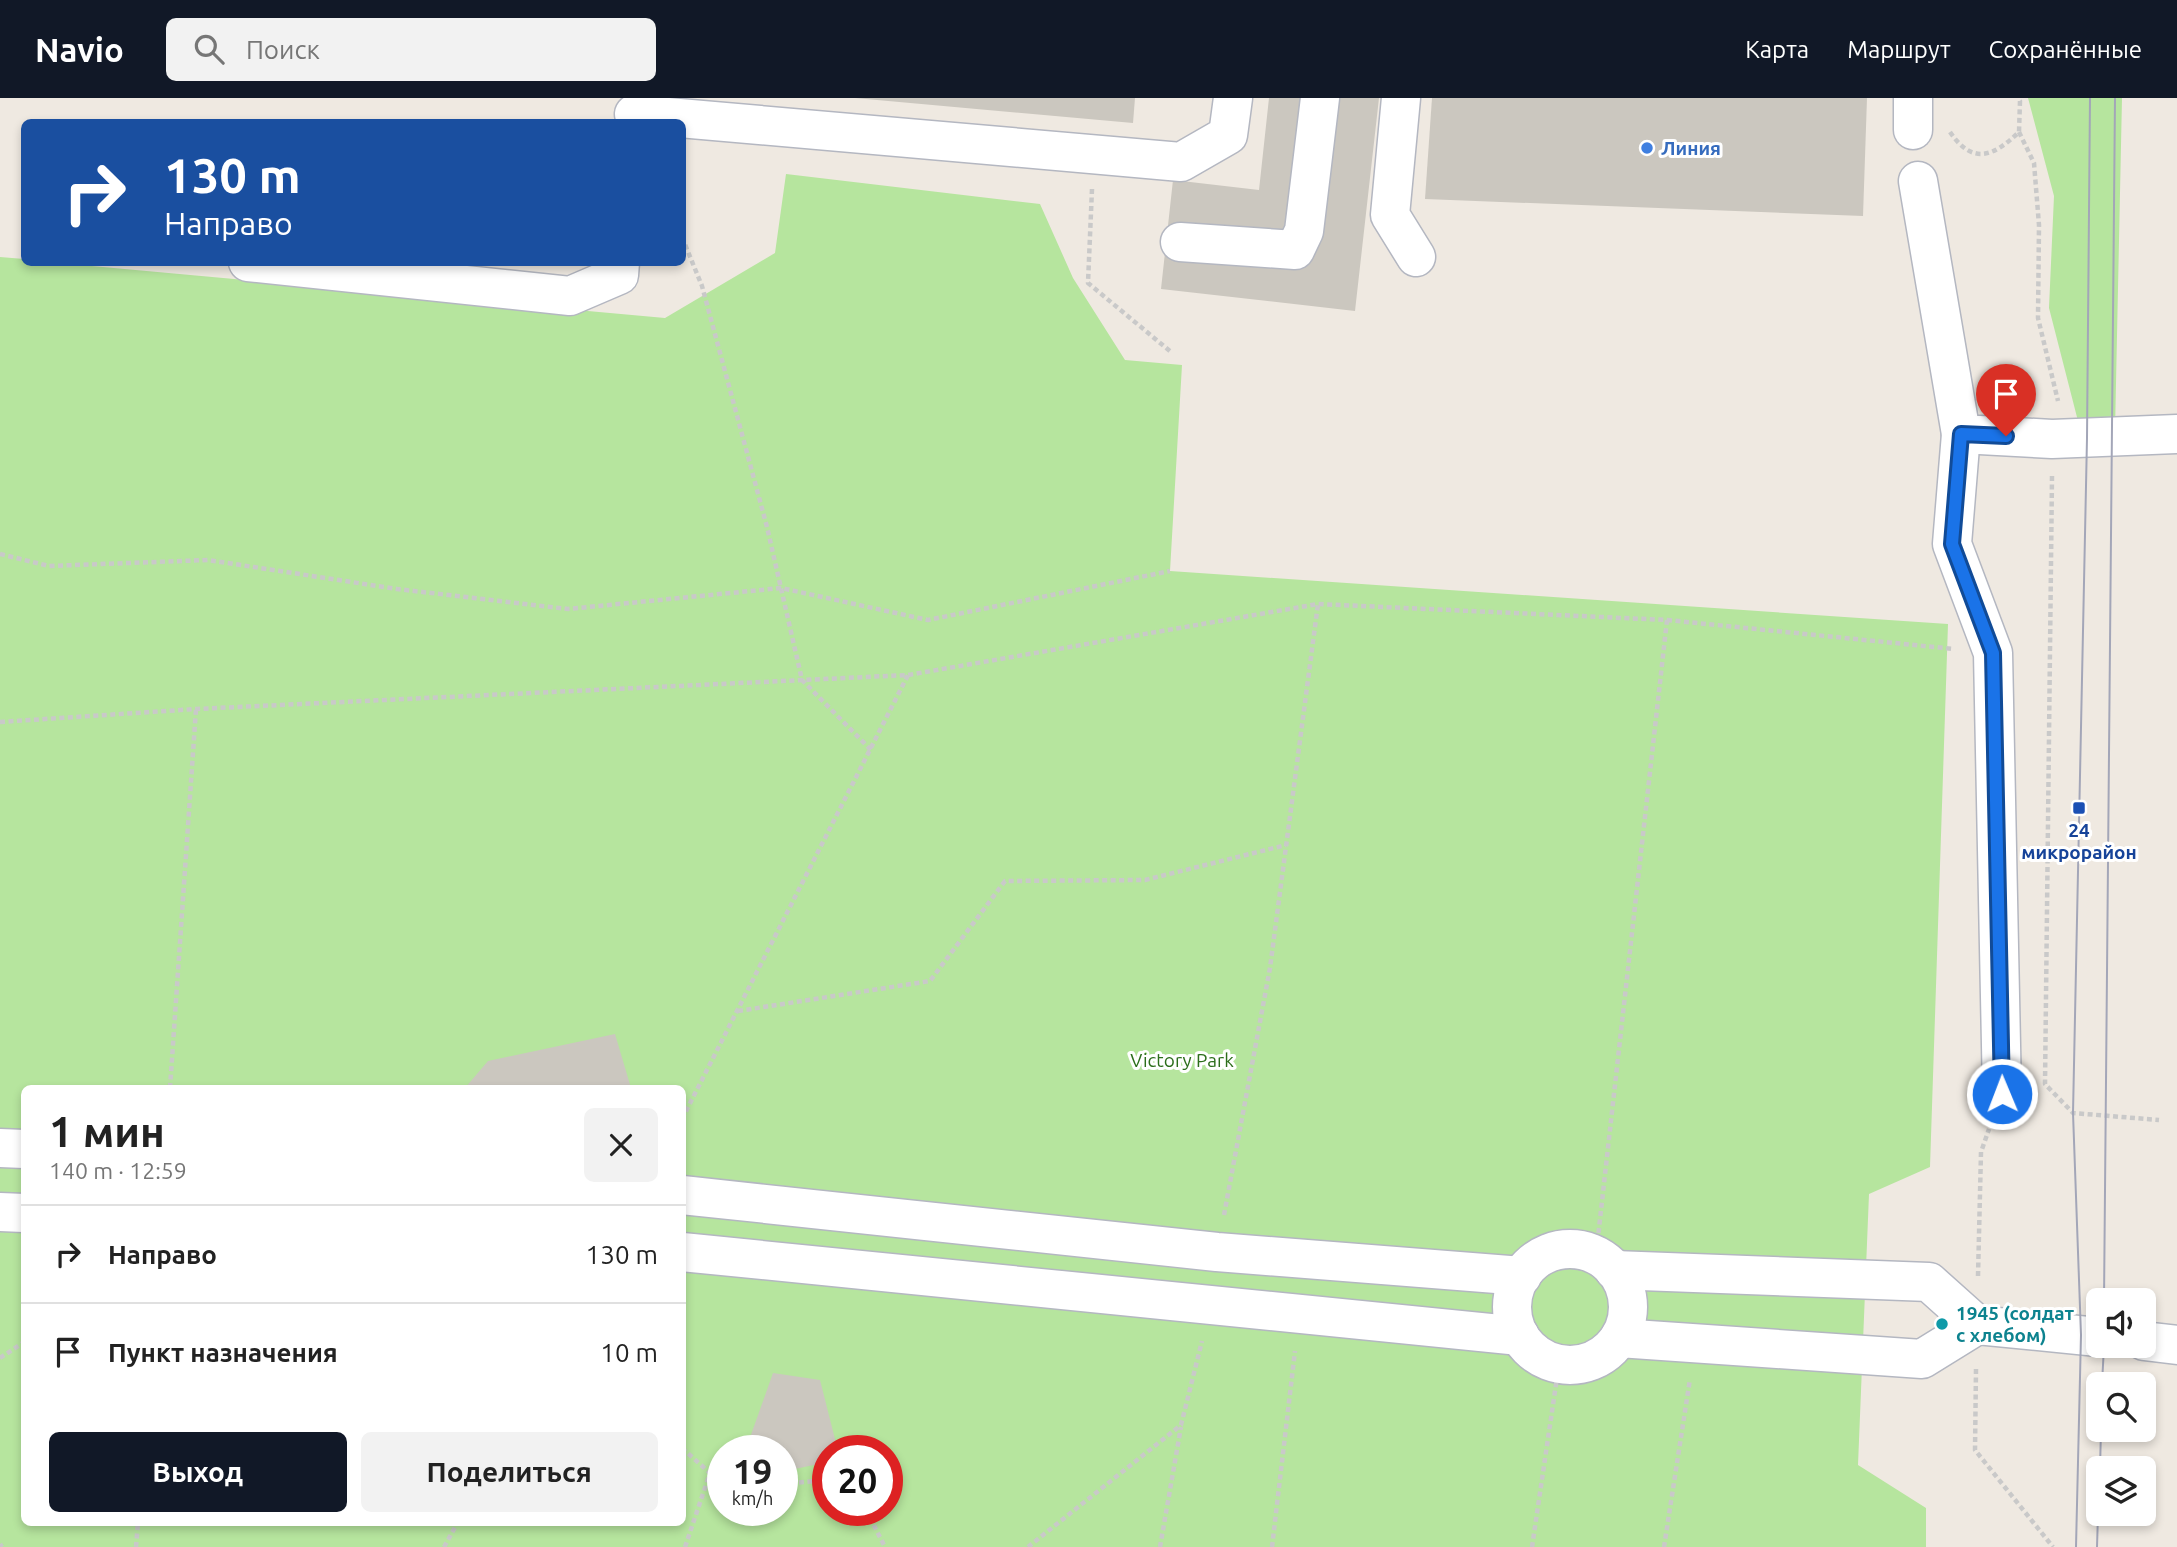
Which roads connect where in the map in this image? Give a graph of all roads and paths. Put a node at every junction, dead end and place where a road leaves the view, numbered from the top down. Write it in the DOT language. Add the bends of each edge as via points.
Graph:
graph roads {
  1 [pos="1233,98"];
  2 [pos="1320,98"];
  3 [pos="1401,98"];
  4 [pos="2018,98"];
  5 [pos="634,111"];
  6 [pos="1923,117"];
  7 [pos="2019,132"];
  8 [pos="1094,155"];
  9 [pos="1918,181"];
  10 [pos="1180,242"];
  11 [pos="686,247"];
  12 [pos="1416,257"];
  13 [pos="286,266"];
  14 [pos="620,266"];
  15 [pos="1171,352"];
  16 [pos="1961,434"];
  17 [pos="2177,434"];
  18 [pos="2052,439"];
  19 [pos="0,554"];
  20 [pos="1170,570"];
  21 [pos="781,588"];
  22 [pos="1318,604"];
  23 [pos="1667,620"];
  24 [pos="1993,653"];
  25 [pos="908,674"];
  26 [pos="802,680"];
  27 [pos="196,709"];
  28 [pos="0,722"];
  29 [pos="871,750"];
  30 [pos="1286,845"];
  31 [pos="738,1011"];
  32 [pos="170,1085"];
  33 [pos="2002,1094"];
  34 [pos="686,1111"];
  35 [pos="2159,1120"];
  36 [pos="0,1148"];
  37 [pos="21,1149"];
  38 [pos="686,1195"];
  39 [pos="0,1212"];
  40 [pos="21,1213"];
  41 [pos="686,1252"];
  42 [pos="1217,1252"];
  43 [pos="1605,1260"];
  44 [pos="1522,1276"];
  45 [pos="1210,1307"];
  46 [pos="1300,1316"];
  47 [pos="1977,1325"];
  48 [pos="1520,1336"];
  49 [pos="2086,1336"];
  50 [pos="1619,1338"];
  51 [pos="2156,1342"];
  52 [pos="21,1344"];
  53 [pos="1696,1344"];
  54 [pos="2177,1345"];
  55 [pos="0,1358"];
  56 [pos="1559,1364"];
  57 [pos="1181,1426"];
  58 [pos="686,1452"];
  59 [pos="707,1470"];
  60 [pos="707,1482"];
  61 [pos="138,1526"];
  62 [pos="456,1526"];
  63 [pos="874,1526"];
  64 [pos="136,1547"];
  65 [pos="444,1547"];
  66 [pos="685,1547"];
  67 [pos="885,1547"];
  68 [pos="1028,1547"];
  69 [pos="1160,1547"];
  70 [pos="1272,1547"];
  71 [pos="1532,1547"];
  72 [pos="1664,1547"];
  1 -- 8 [label="street" via="1228,135 1181,162"];
  2 -- 10 [label="street" via="1304,231 1295,250"];
  3 -- 12 [label="street" via="1390,215"];
  4 -- 7 [label="path"];
  5 -- 8 [label="street"];
  6 -- 7 [label="path" via="1959,146 1979,154 1999,150"];
  7 -- 18 [label="path" via="2034,163 2038,318 2058,399"];
  8 -- 15 [label="path" via="1088,284"];
  9 -- 16 [label="street"];
  11 -- 21 [label="path" via="702,286"];
  13 -- 14 [label="street" via="570,296 619,275"];
  16 -- 18 [label="street"];
  16 -- 24 [label="street" via="1952,544"];
  17 -- 18 [label="street"];
  18 -- 35 [label="path" via="2045,1084 2073,1113"];
  19 -- 21 [label="path" via="49,566 208,560 568,609"];
  20 -- 21 [label="path" via="928,620"];
  21 -- 26 [label="path"];
  22 -- 23 [label="path"];
  22 -- 25 [label="path"];
  22 -- 30 [label="path"];
  23 -- 24 [label="path"];
  23 -- 43 [label="path"];
  24 -- 33 [label="street"];
  25 -- 26 [label="path"];
  25 -- 29 [label="path"];
  26 -- 27 [label="path"];
  26 -- 29 [label="path"];
  27 -- 28 [label="path"];
  27 -- 32 [label="path"];
  29 -- 31 [label="path"];
  30 -- 31 [label="path" via="1145,880 1005,881 930,981"];
  30 -- 42 [label="path" via="1270,968"];
  31 -- 34 [label="path"];
  36 -- 37 [label="street"];
  38 -- 42 [label="street"];
  39 -- 40 [label="street"];
  41 -- 45 [label="street"];
  42 -- 44 [label="street"];
  43 -- 44 [label="street" via="1580,1250 1561,1250 1544,1255"];
  43 -- 47 [label="street" via="1929,1282"];
  43 -- 50 [label="street" via="1624,1287 1628,1306"];
  44 -- 48 [label="street" via="1512,1299"];
  45 -- 46 [label="street"];
  45 -- 57 [label="path"];
  46 -- 48 [label="street"];
  46 -- 70 [label="path"];
  47 -- 49 [label="street"];
  47 -- 53 [label="street" via="1922,1359"];
  48 -- 56 [label="street" via="1530,1350"];
  50 -- 53 [label="street"];
  50 -- 56 [label="street" via="1601,1357 1583,1364"];
  51 -- 54 [label="street"];
  52 -- 55 [label="path"];
  53 -- 72 [label="path"];
  56 -- 71 [label="path"];
  57 -- 68 [label="path"];
  57 -- 69 [label="path"];
  58 -- 59 [label="path"];
  60 -- 66 [label="path"];
  61 -- 64 [label="path"];
  62 -- 65 [label="path"];
  63 -- 67 [label="path"];
}
